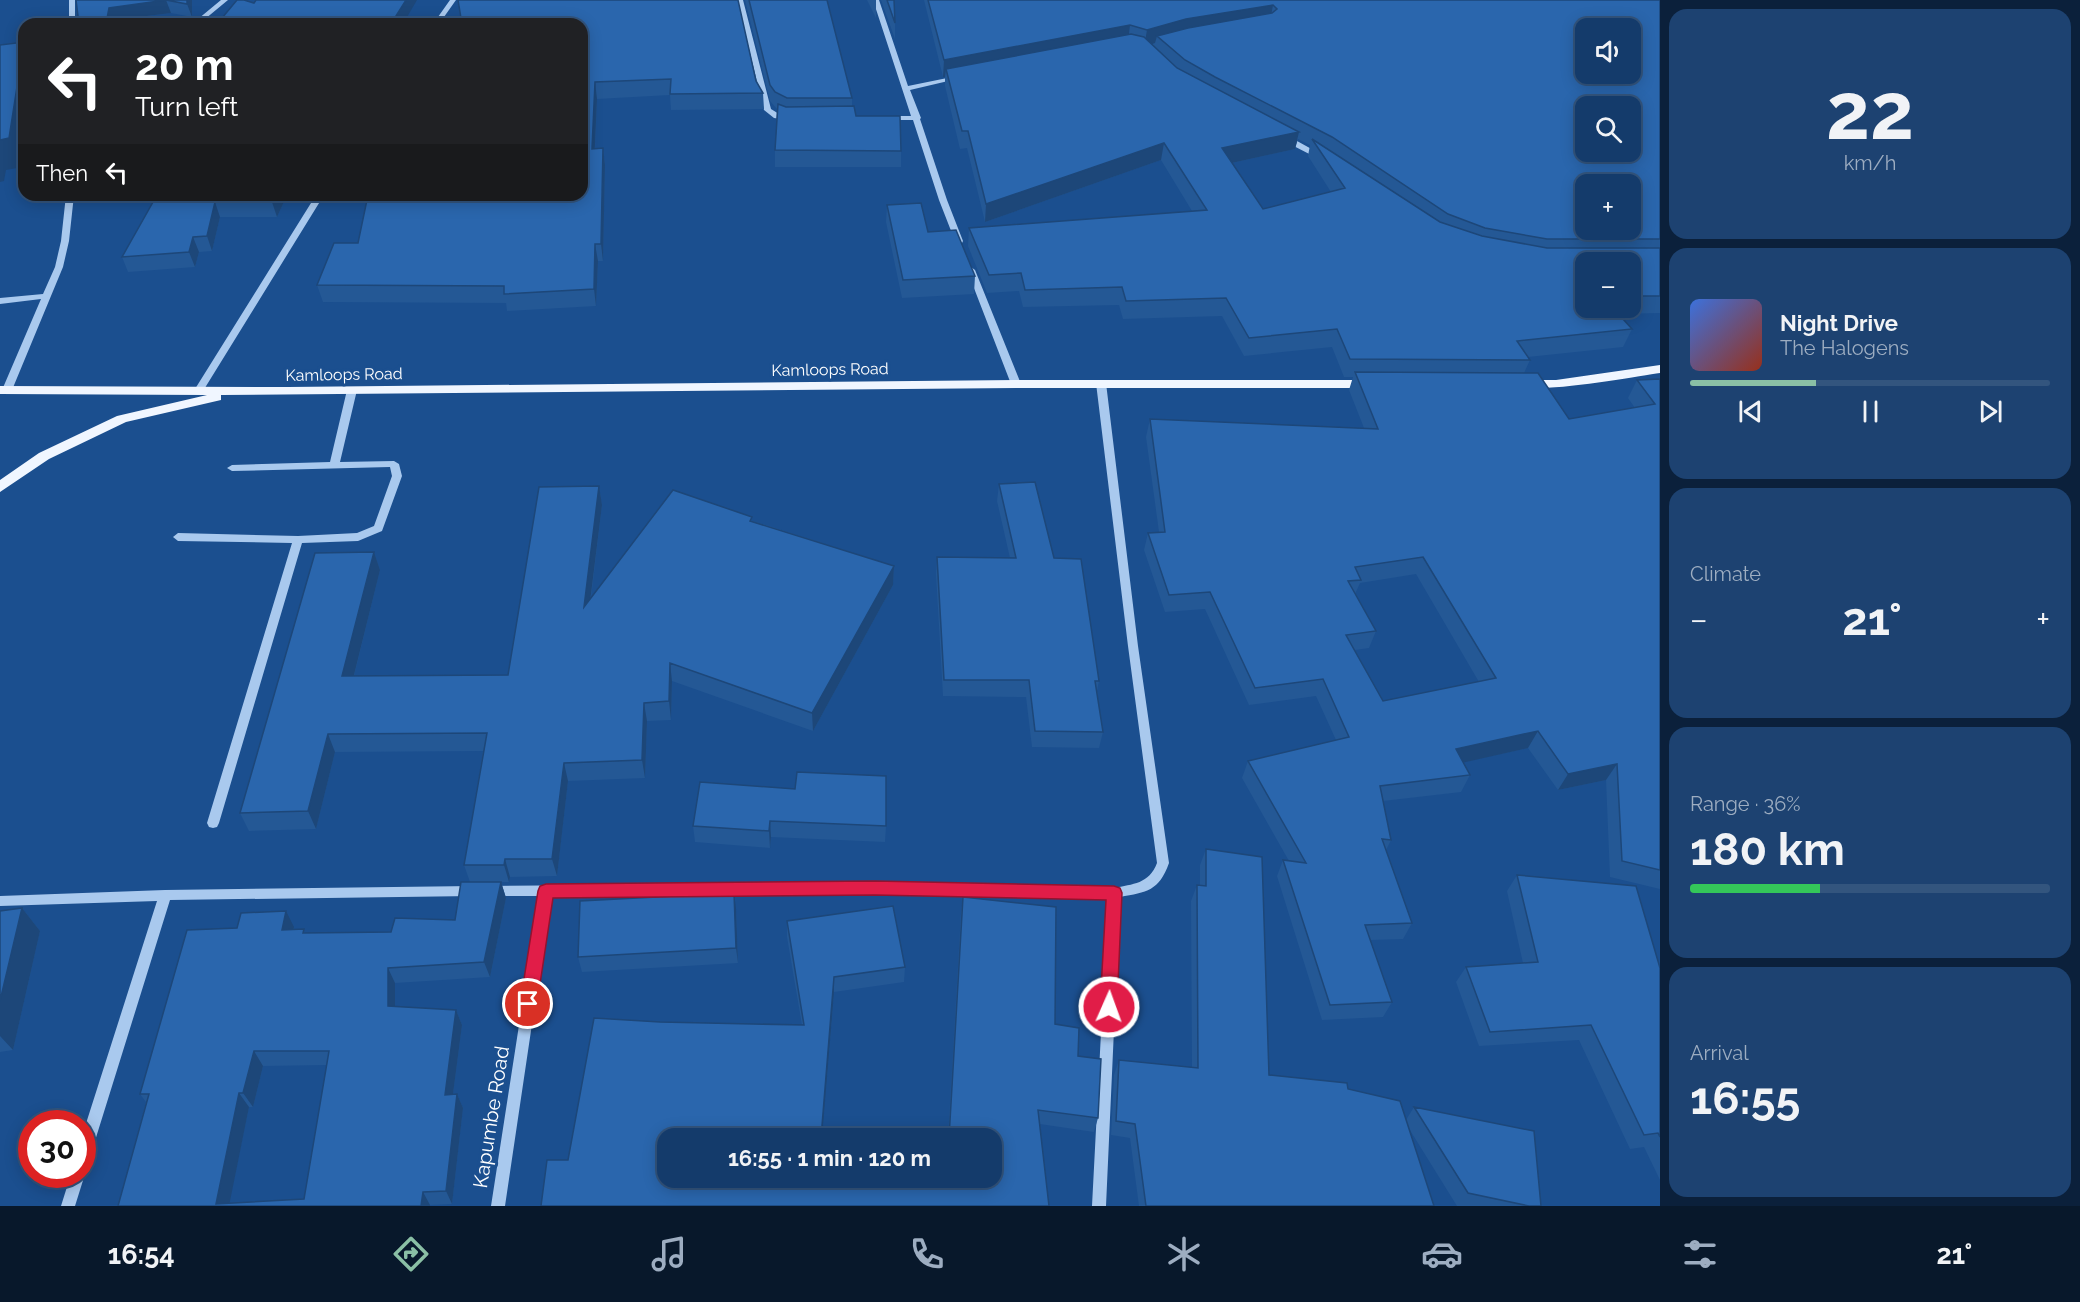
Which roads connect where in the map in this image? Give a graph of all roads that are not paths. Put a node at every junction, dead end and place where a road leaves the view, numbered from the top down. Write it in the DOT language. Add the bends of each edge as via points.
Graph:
graph roads {
  1 [pos="72,0"];
  2 [pos="225,0"];
  3 [pos="453,0"];
  4 [pos="740,0"];
  5 [pos="876,0"];
  6 [pos="72,18"];
  7 [pos="202,18"];
  8 [pos="440,18"];
  9 [pos="964,77"];
  10 [pos="907,88"];
  11 [pos="881,118"];
  12 [pos="917,118"];
  13 [pos="798,119"];
  14 [pos="1281,136"];
  15 [pos="1333,165"];
  16 [pos="69,201"];
  17 [pos="316,201"];
  18 [pos="964,254"];
  19 [pos="969,265"];
  20 [pos="47,296"];
  21 [pos="0,301"];
  22 [pos="1660,369"];
  23 [pos="1101,383"];
  24 [pos="1016,384"];
  25 [pos="1389,384"];
  26 [pos="1508,384"];
  27 [pos="200,389"];
  28 [pos="3,390"];
  29 [pos="352,390"];
  30 [pos="288,391"];
  31 [pos="0,404"];
  32 [pos="334,465"];
  33 [pos="232,468"];
  34 [pos="0,487"];
  35 [pos="178,537"];
  36 [pos="298,540"];
  37 [pos="213,823"];
  38 [pos="546,891"];
  39 [pos="1114,893"];
  40 [pos="165,895"];
  41 [pos="0,901"];
  42 [pos="96,1115"];
  43 [pos="74,1188"];
  44 [pos="68,1206"];
  45 [pos="498,1206"];
  46 [pos="1099,1206"];
  1 -- 6 [label="street"];
  2 -- 7 [label="street"];
  3 -- 8 [label="street"];
  4 -- 13 [label="street" via="768,110 786,119"];
  5 -- 10 [label="street"];
  9 -- 10 [label="street"];
  10 -- 12 [label="street"];
  11 -- 12 [label="street"];
  12 -- 18 [label="street"];
  14 -- 15 [label="street"];
  16 -- 20 [label="street" via="59,267"];
  17 -- 27 [label="street"];
  19 -- 24 [label="street"];
  20 -- 21 [label="street"];
  20 -- 28 [label="street"];
  22 -- 26 [label="main road" via="1556,384"];
  23 -- 24 [label="main road, Kamloops Road"];
  23 -- 25 [label="main road, Kamloops Road"];
  23 -- 39 [label="street" via="1163,863 1159,878 1148,886"];
  24 -- 29 [label="main road, Kamloops Road"];
  27 -- 28 [label="main road, Kamloops Road"];
  27 -- 30 [label="main road, Kamloops Road"];
  28 -- 31 [label="main road"];
  29 -- 30 [label="main road, Kamloops Road"];
  29 -- 32 [label="street"];
  30 -- 34 [label="main road" via="206,397 122,419 44,456"];
  32 -- 33 [label="street"];
  32 -- 36 [label="street" via="394,464 397,476 378,528 357,537"];
  35 -- 36 [label="street"];
  36 -- 37 [label="street"];
  38 -- 39 [label="street" via="875,888"];
  38 -- 40 [label="street"];
  38 -- 45 [label="street, Kapumbe Road"];
  39 -- 46 [label="street"];
  40 -- 41 [label="street"];
  40 -- 42 [label="street"];
  43 -- 44 [label="street"];
}
